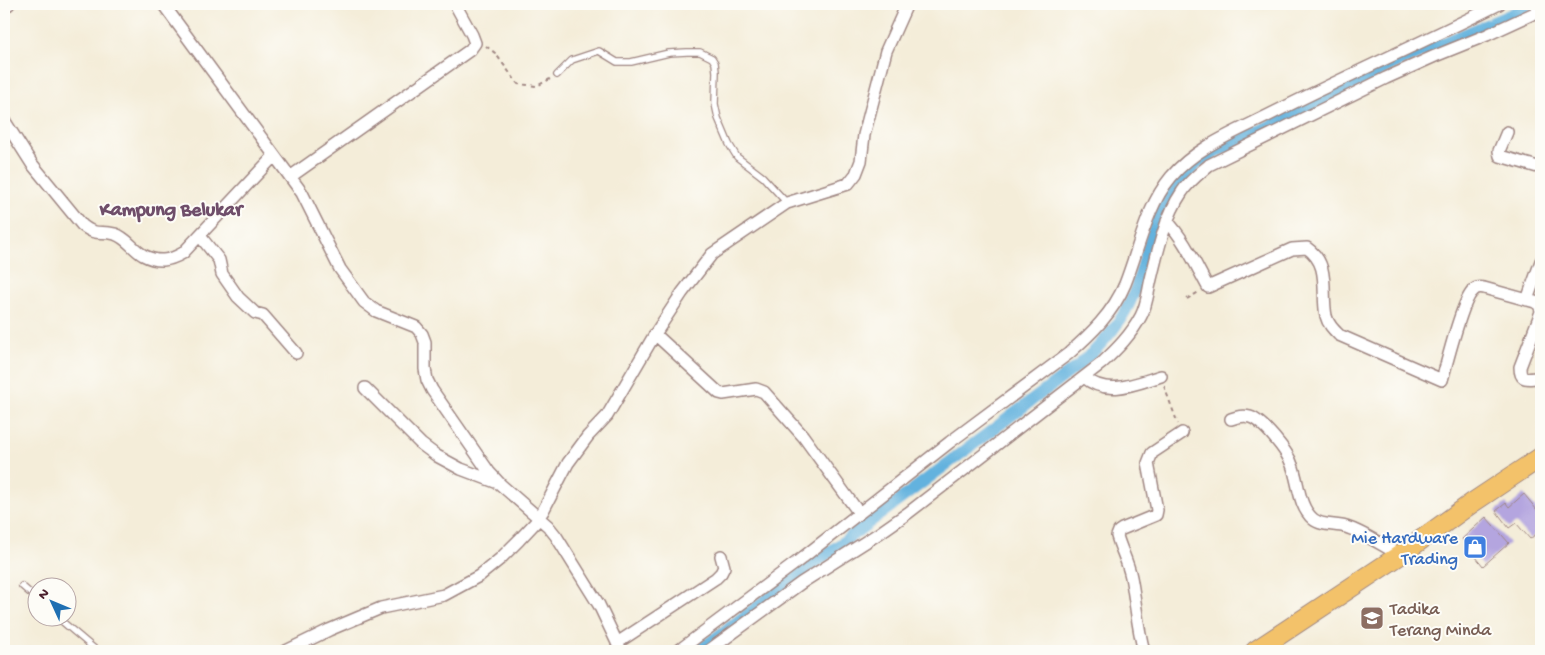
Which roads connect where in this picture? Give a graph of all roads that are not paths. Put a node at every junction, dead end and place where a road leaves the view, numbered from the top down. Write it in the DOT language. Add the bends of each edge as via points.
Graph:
graph roads {
  1 [pos="9,4"];
  2 [pos="163,4"];
  3 [pos="455,4"];
  4 [pos="906,4"];
  5 [pos="1498,4"];
  6 [pos="4,8"];
  7 [pos="1541,10"];
  8 [pos="1477,17"];
  9 [pos="1485,33"];
  10 [pos="557,75"];
  11 [pos="1281,119"];
  12 [pos="4,120"];
  13 [pos="1507,132"];
  14 [pos="1227,146"];
  15 [pos="274,156"];
  16 [pos="1541,168"];
  17 [pos="290,177"];
  18 [pos="787,203"];
  19 [pos="1167,221"];
  20 [pos="200,236"];
  21 [pos="1541,261"];
  22 [pos="1527,300"];
  23 [pos="1541,311"];
  24 [pos="655,334"];
  25 [pos="296,353"];
  26 [pos="1161,376"];
  27 [pos="1084,377"];
  28 [pos="1541,378"];
  29 [pos="365,388"];
  30 [pos="1231,419"];
  31 [pos="1182,432"];
  32 [pos="1541,456"];
  33 [pos="501,485"];
  34 [pos="859,513"];
  35 [pos="537,516"];
  36 [pos="1400,555"];
  37 [pos="721,556"];
  38 [pos="22,586"];
  39 [pos="28,591"];
  40 [pos="70,628"];
  41 [pos="1273,646"];
  42 [pos="619,647"];
  43 [pos="97,651"];
  44 [pos="286,651"];
  45 [pos="678,651"];
  46 [pos="708,651"];
  47 [pos="1144,651"];
  48 [pos="1255,651"];
  1 -- 6 [label="street"];
  2 -- 15 [label="street"];
  3 -- 17 [label="street" via="475,43 470,50"];
  4 -- 18 [label="street" via="886,51 856,174 848,184"];
  5 -- 8 [label="street"];
  7 -- 9 [label="street"];
  8 -- 9 [label="street"];
  8 -- 11 [label="street"];
  9 -- 11 [label="street" via="1394,75"];
  10 -- 18 [label="lane" via="572,60 599,51 616,62 631,62 668,53 700,52 712,58 715,104 729,144 737,157"];
  11 -- 14 [label="street"];
  11 -- 14 [label="street"];
  12 -- 20 [label="street" via="47,184 90,232 114,234 130,242 142,254 163,261 183,253"];
  13 -- 16 [label="street" via="1500,156"];
  14 -- 19 [label="street" via="1182,192"];
  14 -- 34 [label="street" via="1192,156 1171,178 1154,204 1124,286 1105,318 1088,336"];
  15 -- 17 [label="street"];
  15 -- 20 [label="street"];
  17 -- 33 [label="street" via="302,193 340,269 364,302 376,311 416,327 422,334 427,380"];
  18 -- 24 [label="street" via="712,254"];
  19 -- 22 [label="street" via="1178,232 1208,287 1292,249 1307,248 1320,262 1324,275 1326,316 1338,335 1442,380 1462,312 1473,291 1484,288"];
  19 -- 27 [label="street" via="1142,314 1119,348"];
  20 -- 25 [label="street" via="219,260 222,274 238,297 255,313 263,315"];
  21 -- 22 [label="street"];
  22 -- 23 [label="street" via="1536,302"];
  23 -- 28 [label="street" via="1520,366 1525,378"];
  24 -- 34 [label="street" via="719,393 756,389 764,392 804,436"];
  24 -- 35 [label="street" via="607,416 568,463 544,511"];
  26 -- 27 [label="street" via="1113,388 1091,383"];
  27 -- 46 [label="street" via="908,513 801,583"];
  29 -- 33 [label="street" via="437,456"];
  30 -- 36 [label="street" via="1250,417 1269,432 1292,464 1303,504 1313,519 1346,527"];
  31 -- 47 [label="street" via="1152,453 1148,463 1156,515 1122,529 1117,536 1131,576"];
  32 -- 36 [label="main road"];
  33 -- 35 [label="street"];
  34 -- 45 [label="street"];
  35 -- 42 [label="street" via="556,536 577,568"];
  35 -- 44 [label="street" via="524,534 479,576 444,595 381,608"];
  36 -- 41 [label="main road"];
  37 -- 42 [label="street" via="724,568 721,574"];
  38 -- 39 [label="lane"];
  40 -- 43 [label="lane"];
  41 -- 48 [label="main road"];
}
